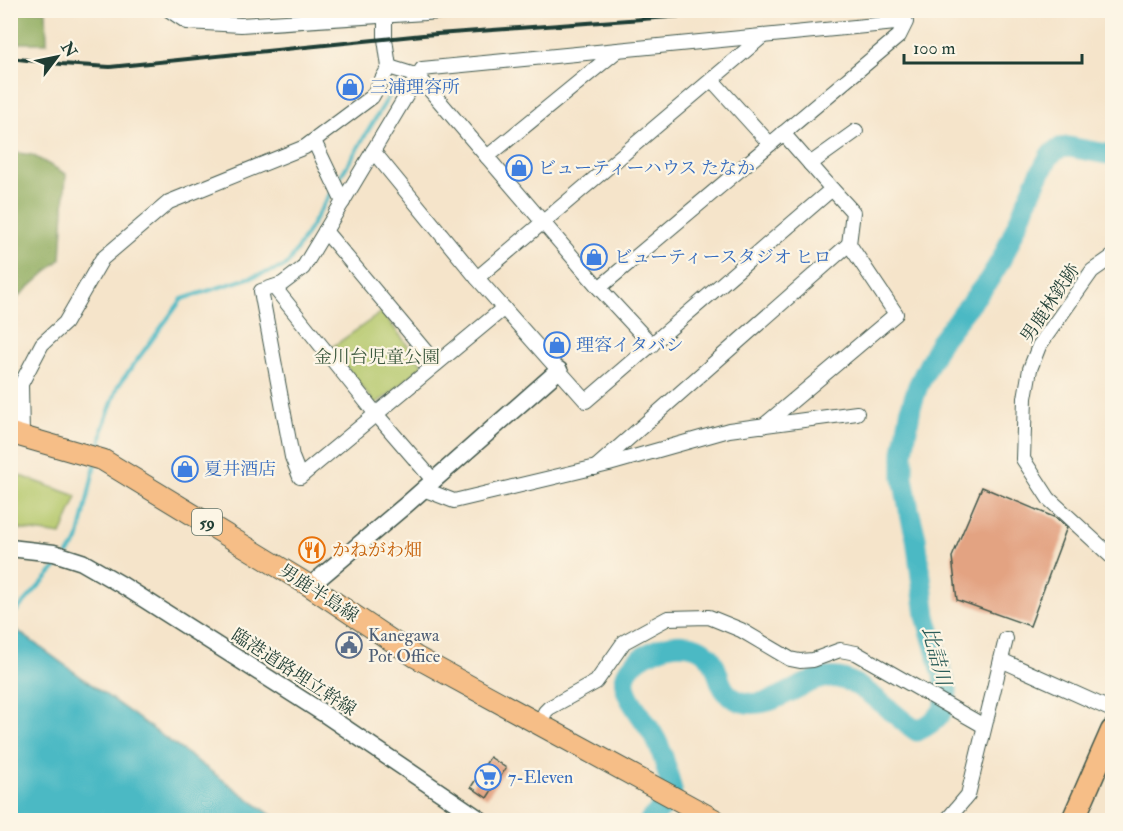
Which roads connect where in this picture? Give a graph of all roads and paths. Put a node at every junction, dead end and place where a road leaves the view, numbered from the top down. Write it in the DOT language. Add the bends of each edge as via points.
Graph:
graph roads {
  1 [pos="169,10"];
  2 [pos="471,10"];
  3 [pos="377,14"];
  4 [pos="763,36"];
  5 [pos="619,50"];
  6 [pos="389,67"];
  7 [pos="418,76"];
  8 [pos="712,80"];
  9 [pos="856,131"];
  10 [pos="783,133"];
  11 [pos="314,141"];
  12 [pos="770,144"];
  13 [pos="373,151"];
  14 [pos="488,157"];
  15 [pos="810,164"];
  16 [pos="832,189"];
  17 [pos="343,202"];
  18 [pos="544,223"];
  19 [pos="325,231"];
  20 [pos="849,244"];
  21 [pos="1113,257"];
  22 [pos="477,278"];
  23 [pos="274,287"];
  24 [pos="599,288"];
  25 [pos="504,308"];
  26 [pos="652,345"];
  27 [pos="436,364"];
  28 [pos="559,369"];
  29 [pos="857,413"];
  30 [pos="376,414"];
  31 [pos="763,426"];
  32 [pos="16,435"];
  33 [pos="595,468"];
  34 [pos="428,485"];
  35 [pos="10,548"];
  36 [pos="1113,557"];
  37 [pos="310,586"];
  38 [pos="1006,639"];
  39 [pos="1001,660"];
  40 [pos="1113,710"];
  41 [pos="540,725"];
  42 [pos="984,726"];
  43 [pos="1113,731"];
  44 [pos="707,816"];
  45 [pos="481,820"];
  46 [pos="947,820"];
  47 [pos="1073,820"];
  1 -- 3 [label="street" via="187,22 241,25"];
  2 -- 3 [label="street"];
  3 -- 6 [label="street"];
  4 -- 5 [label="street"];
  4 -- 8 [label="street"];
  4 -- 10 [label="street" via="906,22 899,36"];
  5 -- 7 [label="street" via="422,69"];
  5 -- 14 [label="street"];
  6 -- 7 [label="street"];
  6 -- 11 [label="street" via="372,97"];
  7 -- 13 [label="street"];
  7 -- 14 [label="street"];
  8 -- 12 [label="street"];
  8 -- 18 [label="street"];
  9 -- 15 [label="street"];
  10 -- 12 [label="street"];
  10 -- 15 [label="street"];
  11 -- 17 [label="street"];
  11 -- 32 [label="street" via="169,202 102,259 65,323 42,344 21,384"];
  12 -- 24 [label="street"];
  13 -- 17 [label="street"];
  13 -- 22 [label="street"];
  14 -- 18 [label="street"];
  15 -- 16 [label="street"];
  16 -- 20 [label="street" via="853,212"];
  16 -- 26 [label="street"];
  17 -- 19 [label="street"];
  18 -- 22 [label="street"];
  18 -- 24 [label="street"];
  19 -- 23 [label="street" via="303,268"];
  19 -- 27 [label="street"];
  20 -- 31 [label="street" via="896,314"];
  20 -- 33 [label="street"];
  21 -- 36 [label="street, 男鹿林鉄跡" via="1092,271 1039,346 1025,398 1023,459 1049,499"];
  22 -- 25 [label="street"];
  23 -- 30 [label="street"];
  23 -- 30 [label="street" via="261,291 292,457 300,477"];
  24 -- 26 [label="street"];
  25 -- 27 [label="street"];
  25 -- 28 [label="street"];
  26 -- 28 [label="street" via="586,401"];
  27 -- 30 [label="street"];
  28 -- 34 [label="street"];
  29 -- 31 [label="street"];
  30 -- 34 [label="street"];
  31 -- 33 [label="street" via="729,430"];
  32 -- 37 [label="main road, 男鹿半島線 / 59" via="97,457"];
  33 -- 34 [label="street" via="453,501"];
  34 -- 37 [label="street"];
  35 -- 45 [label="street, 臨港道路埋立幹線" via="54,553 82,562 122,585"];
  37 -- 41 [label="main road, 男鹿半島線 / 59" via="416,657"];
  38 -- 39 [label="street"];
  39 -- 40 [label="street"];
  39 -- 42 [label="street"];
  41 -- 42 [label="street" via="549,708 596,682 624,642 668,618 709,617 741,630 790,659 813,660 840,650 856,653"];
  41 -- 44 [label="main road, 男鹿半島線 / 59"];
  42 -- 46 [label="street" via="968,795"];
  43 -- 47 [label="highway"];
}
